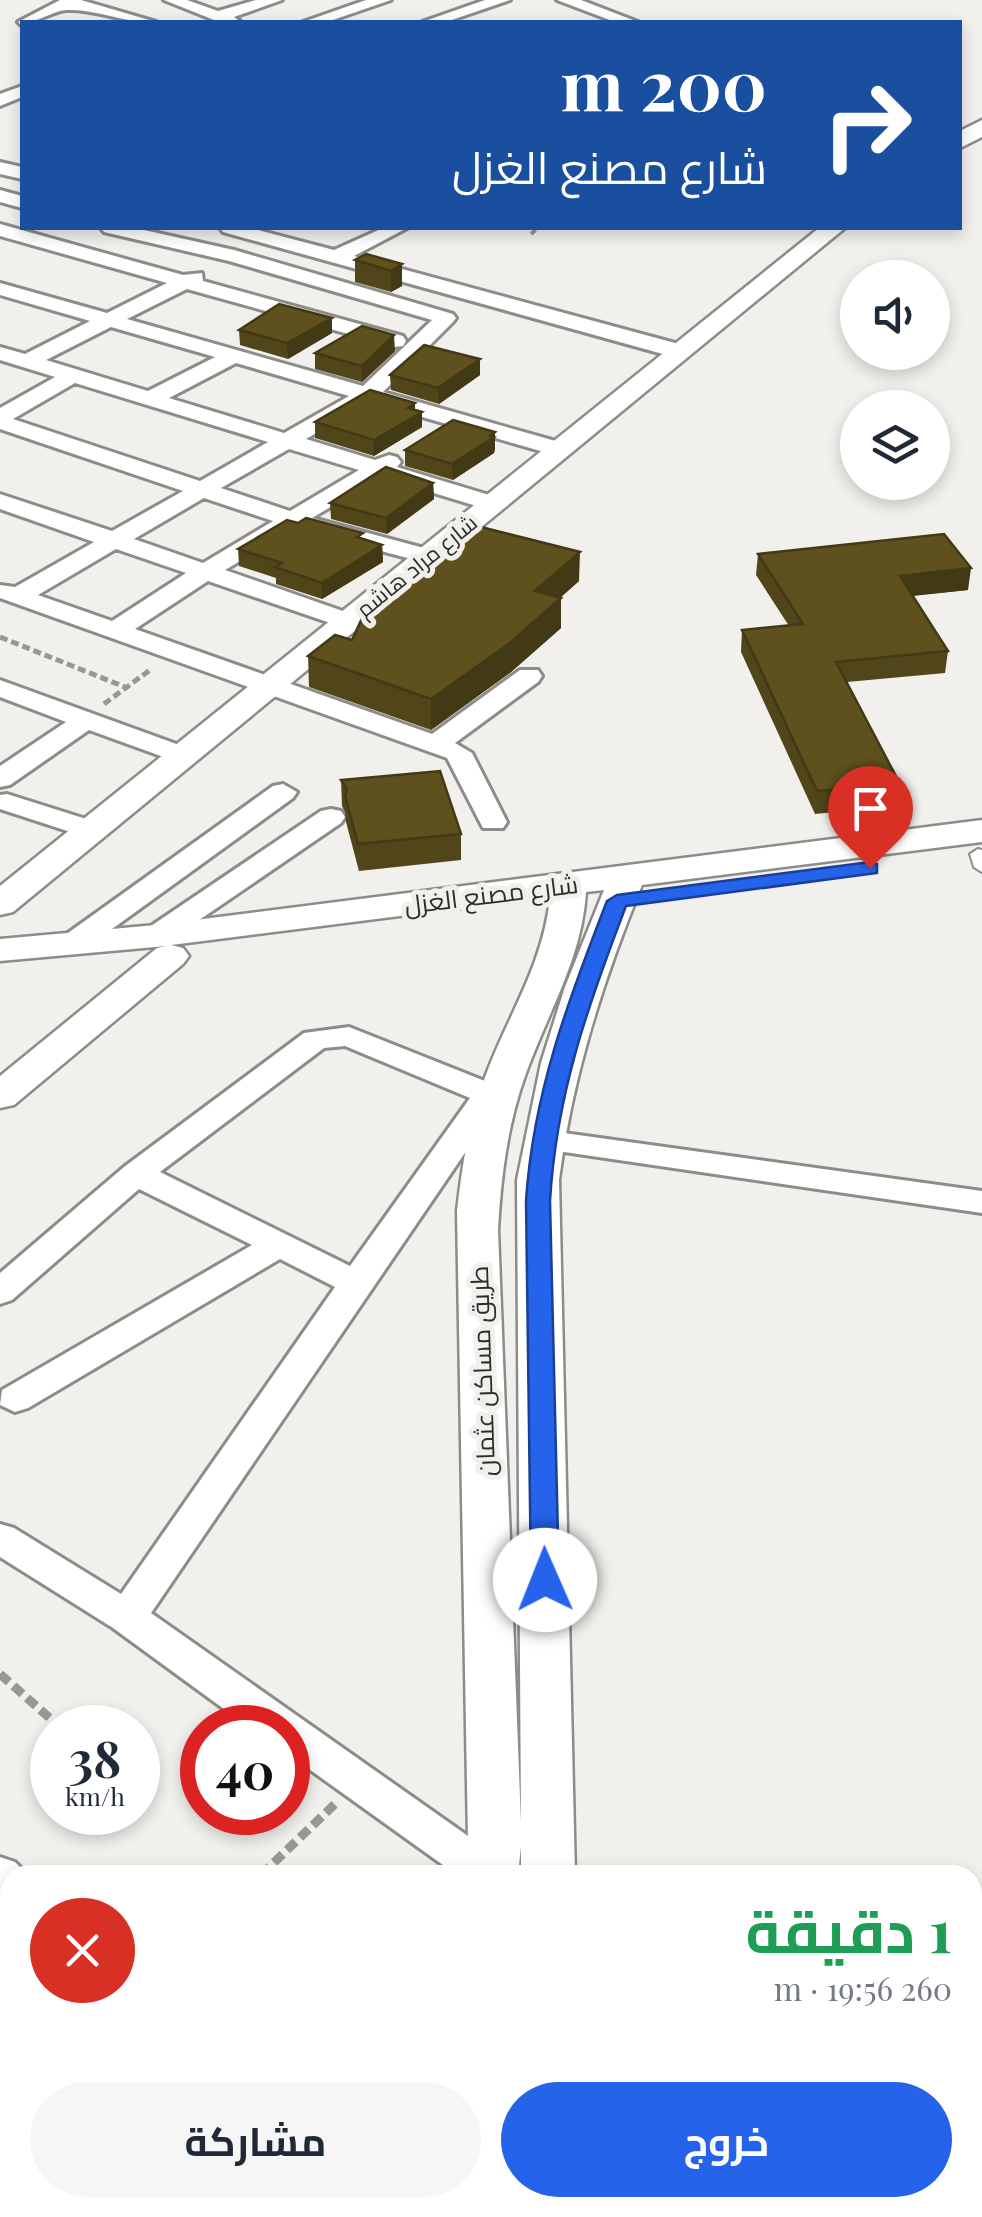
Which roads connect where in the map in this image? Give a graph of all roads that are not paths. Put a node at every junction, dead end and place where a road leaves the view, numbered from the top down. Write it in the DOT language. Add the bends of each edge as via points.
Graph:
graph roads {
  1 [pos="274,0"];
  2 [pos="383,0"];
  3 [pos="502,0"];
  4 [pos="565,0"];
  5 [pos="178,1"];
  6 [pos="30,2"];
  7 [pos="65,4"];
  8 [pos="226,19"];
  9 [pos="32,20"];
  10 [pos="139,20"];
  11 [pos="159,20"];
  12 [pos="317,20"];
  13 [pos="437,20"];
  14 [pos="624,20"];
  15 [pos="20,26"];
  16 [pos="20,36"];
  17 [pos="0,230"];
  18 [pos="120,230"];
  19 [pos="238,230"];
  20 [pos="288,230"];
  21 [pos="394,230"];
  22 [pos="831,230"];
  23 [pos="272,238"];
  24 [pos="234,256"];
  25 [pos="338,256"];
  26 [pos="318,281"];
  27 [pos="187,282"];
  28 [pos="0,288"];
  29 [pos="454,292"];
  30 [pos="276,305"];
  31 [pos="446,318"];
  32 [pos="108,320"];
  33 [pos="358,331"];
  34 [pos="420,347"];
  35 [pos="678,351"];
  36 [pos="0,352"];
  37 [pos="234,356"];
  38 [pos="29,360"];
  39 [pos="308,360"];
  40 [pos="75,374"];
  41 [pos="368,394"];
  42 [pos="151,398"];
  43 [pos="0,419"];
  44 [pos="458,420"];
  45 [pos="286,443"];
  46 [pos="558,449"];
  47 [pos="377,470"];
  48 [pos="202,490"];
  49 [pos="0,501"];
  50 [pos="491,504"];
  51 [pos="292,520"];
  52 [pos="114,541"];
  53 [pos="426,556"];
  54 [pos="202,573"];
  55 [pos="9,593"];
  56 [pos="348,621"];
  57 [pos="116,630"];
  58 [pos="529,676"];
  59 [pos="269,685"];
  60 [pos="0,688"];
  61 [pos="86,720"];
  62 [pos="436,744"];
  63 [pos="183,756"];
  64 [pos="283,792"];
  65 [pos="2,797"];
  66 [pos="330,818"];
  67 [pos="493,822"];
  68 [pos="92,830"];
  69 [pos="979,848"];
  70 [pos="623,888"];
  71 [pos="0,904"];
  72 [pos="574,921"];
  73 [pos="72,944"];
  74 [pos="163,946"];
  75 [pos="0,950"];
  76 [pos="0,971"];
  77 [pos="0,1096"];
  78 [pos="494,1096"];
  79 [pos="542,1140"];
  80 [pos="136,1174"];
  81 [pos="982,1202"];
  82 [pos="277,1246"];
  83 [pos="356,1284"];
  84 [pos="0,1292"];
  85 [pos="15,1398"];
  86 [pos="0,1538"];
  87 [pos="127,1617"];
  88 [pos="249,1705"];
  89 [pos="310,1748"];
  90 [pos="477,1865"];
  91 [pos="492,1865"];
  92 [pos="548,1865"];
  1 -- 8 [label="street"];
  2 -- 12 [label="street"];
  3 -- 13 [label="street"];
  4 -- 14 [label="street"];
  5 -- 8 [label="street"];
  5 -- 11 [label="street"];
  6 -- 7 [label="street"];
  7 -- 9 [label="street"];
  7 -- 10 [label="street"];
  15 -- 16 [label="street" via="6,33"];
  17 -- 27 [label="street"];
  18 -- 24 [label="street"];
  19 -- 23 [label="street"];
  20 -- 23 [label="street"];
  21 -- 25 [label="street"];
  22 -- 35 [label="street, شارع مراد هاشم"];
  23 -- 24 [label="street"];
  23 -- 25 [label="street"];
  24 -- 26 [label="street"];
  24 -- 27 [label="street"];
  25 -- 29 [label="street"];
  26 -- 30 [label="street"];
  26 -- 31 [label="street"];
  27 -- 30 [label="street"];
  27 -- 32 [label="street"];
  28 -- 32 [label="street"];
  29 -- 31 [label="street"];
  29 -- 35 [label="street"];
  30 -- 33 [label="street"];
  31 -- 34 [label="street"];
  32 -- 37 [label="street"];
  32 -- 38 [label="street"];
  33 -- 34 [label="street"];
  33 -- 39 [label="street"];
  34 -- 41 [label="street"];
  35 -- 46 [label="street, شارع مراد هاشم"];
  36 -- 38 [label="street"];
  37 -- 39 [label="street"];
  37 -- 42 [label="street"];
  38 -- 40 [label="street"];
  39 -- 41 [label="street"];
  40 -- 42 [label="street"];
  40 -- 43 [label="street"];
  41 -- 44 [label="street"];
  41 -- 45 [label="street"];
  42 -- 45 [label="street"];
  43 -- 48 [label="street"];
  44 -- 46 [label="street"];
  44 -- 47 [label="street"];
  45 -- 47 [label="street"];
  45 -- 48 [label="street"];
  46 -- 50 [label="street, شارع مراد هاشم"];
  47 -- 50 [label="street"];
  47 -- 51 [label="street"];
  48 -- 51 [label="street"];
  48 -- 52 [label="street"];
  49 -- 52 [label="street"];
  50 -- 53 [label="street, شارع مراد هاشم"];
  51 -- 53 [label="street"];
  51 -- 54 [label="street"];
  52 -- 54 [label="street"];
  52 -- 55 [label="street"];
  53 -- 56 [label="street, شارع مراد هاشم"];
  54 -- 56 [label="street"];
  54 -- 57 [label="street"];
  55 -- 57 [label="street"];
  56 -- 59 [label="street, شارع مراد هاشم"];
  57 -- 59 [label="street"];
  58 -- 62 [label="street"];
  59 -- 62 [label="street"];
  59 -- 63 [label="street, شارع مراد هاشم"];
  60 -- 61 [label="street"];
  61 -- 63 [label="street"];
  61 -- 65 [label="street"];
  62 -- 67 [label="street" via="458,753"];
  63 -- 68 [label="street, شارع مراد هاشم"];
  64 -- 73 [label="street"];
  65 -- 68 [label="street"];
  66 -- 74 [label="street"];
  68 -- 71 [label="street, شارع مراد هاشم"];
  69 -- 70 [label="street, شارع مصنع الغزل"];
  70 -- 72 [label="street, طريق مساكن عثمان"];
  70 -- 72 [label="street, شارع مصنع الغزل"];
  72 -- 74 [label="street, شارع مصنع الغزل"];
  72 -- 78 [label="street, طريق مساكن عثمان"];
  72 -- 79 [label="street, طريق مساكن عثمان" via="558,1068"];
  73 -- 74 [label="street, شارع مصنع الغزل"];
  73 -- 75 [label="street, شارع مصنع الغزل"];
  74 -- 76 [label="street, شارع مصنع الغزل"];
  74 -- 77 [label="street"];
  78 -- 80 [label="street" via="349,1036 331,1035 315,1040"];
  78 -- 83 [label="street"];
  78 -- 91 [label="street, طريق مساكن عثمان" via="477,1230"];
  79 -- 81 [label="street"];
  79 -- 92 [label="street, طريق مساكن عثمان"];
  80 -- 82 [label="street"];
  80 -- 84 [label="street"];
  82 -- 83 [label="street"];
  82 -- 85 [label="street"];
  83 -- 87 [label="street"];
  86 -- 87 [label="street"];
  87 -- 88 [label="street"];
  89 -- 90 [label="street"];
}
